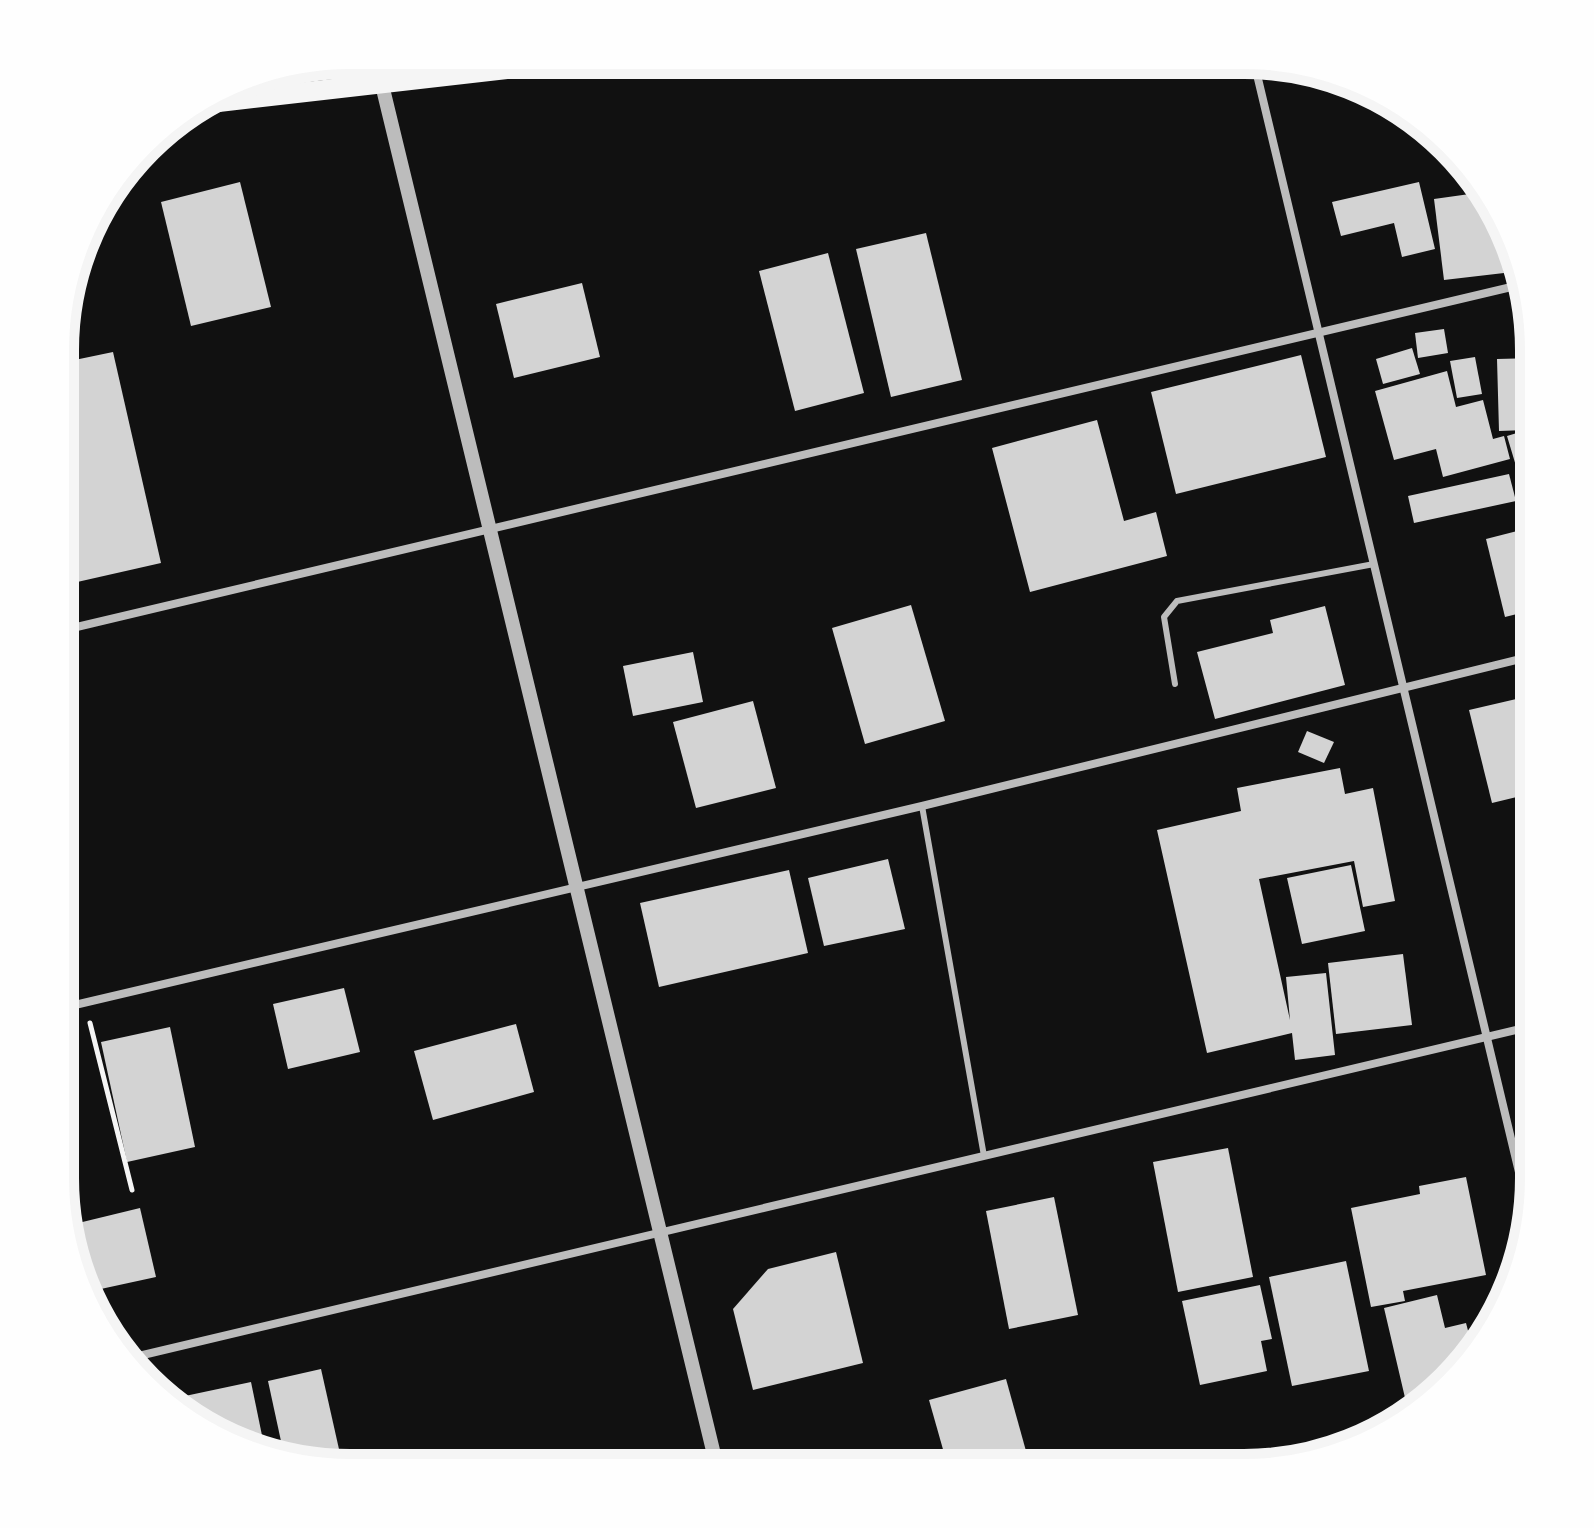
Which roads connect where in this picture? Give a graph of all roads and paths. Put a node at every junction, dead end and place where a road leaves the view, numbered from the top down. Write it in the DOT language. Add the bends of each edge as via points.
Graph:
graph roads {
  1 [pos="379,74"];
  2 [pos="460,74"];
  3 [pos="1257,75"];
  4 [pos="381,83"];
  5 [pos="232,100"];
  6 [pos="1512,287"];
  7 [pos="1318,332"];
  8 [pos="489,529"];
  9 [pos="1374,564"];
  10 [pos="74,628"];
  11 [pos="1519,659"];
  12 [pos="1175,684"];
  13 [pos="1403,687"];
  14 [pos="922,806"];
  15 [pos="576,887"];
  16 [pos="85,1002"];
  17 [pos="75,1005"];
  18 [pos="1519,1029"];
  19 [pos="1486,1037"];
  20 [pos="984,1156"];
  21 [pos="1519,1173"];
  22 [pos="132,1190"];
  23 [pos="660,1233"];
  24 [pos="140,1356"];
  25 [pos="714,1453"];
  1 -- 4 [label="street"];
  2 -- 4 [label="main road"];
  3 -- 7 [label="street"];
  4 -- 5 [label="main road"];
  4 -- 8 [label="street"];
  6 -- 7 [label="street"];
  7 -- 8 [label="street"];
  7 -- 9 [label="street"];
  8 -- 10 [label="street"];
  8 -- 15 [label="street"];
  9 -- 12 [label="lane" via="1177,601 1164,617"];
  9 -- 13 [label="street"];
  11 -- 13 [label="street"];
  13 -- 14 [label="street"];
  13 -- 19 [label="street"];
  14 -- 15 [label="street"];
  14 -- 20 [label="lane"];
  15 -- 16 [label="street"];
  15 -- 23 [label="street"];
  16 -- 17 [label="street"];
  16 -- 22 [label="path"];
  18 -- 19 [label="street"];
  19 -- 20 [label="street"];
  19 -- 21 [label="street"];
  20 -- 23 [label="street"];
  23 -- 24 [label="street"];
  23 -- 25 [label="street"];
}
